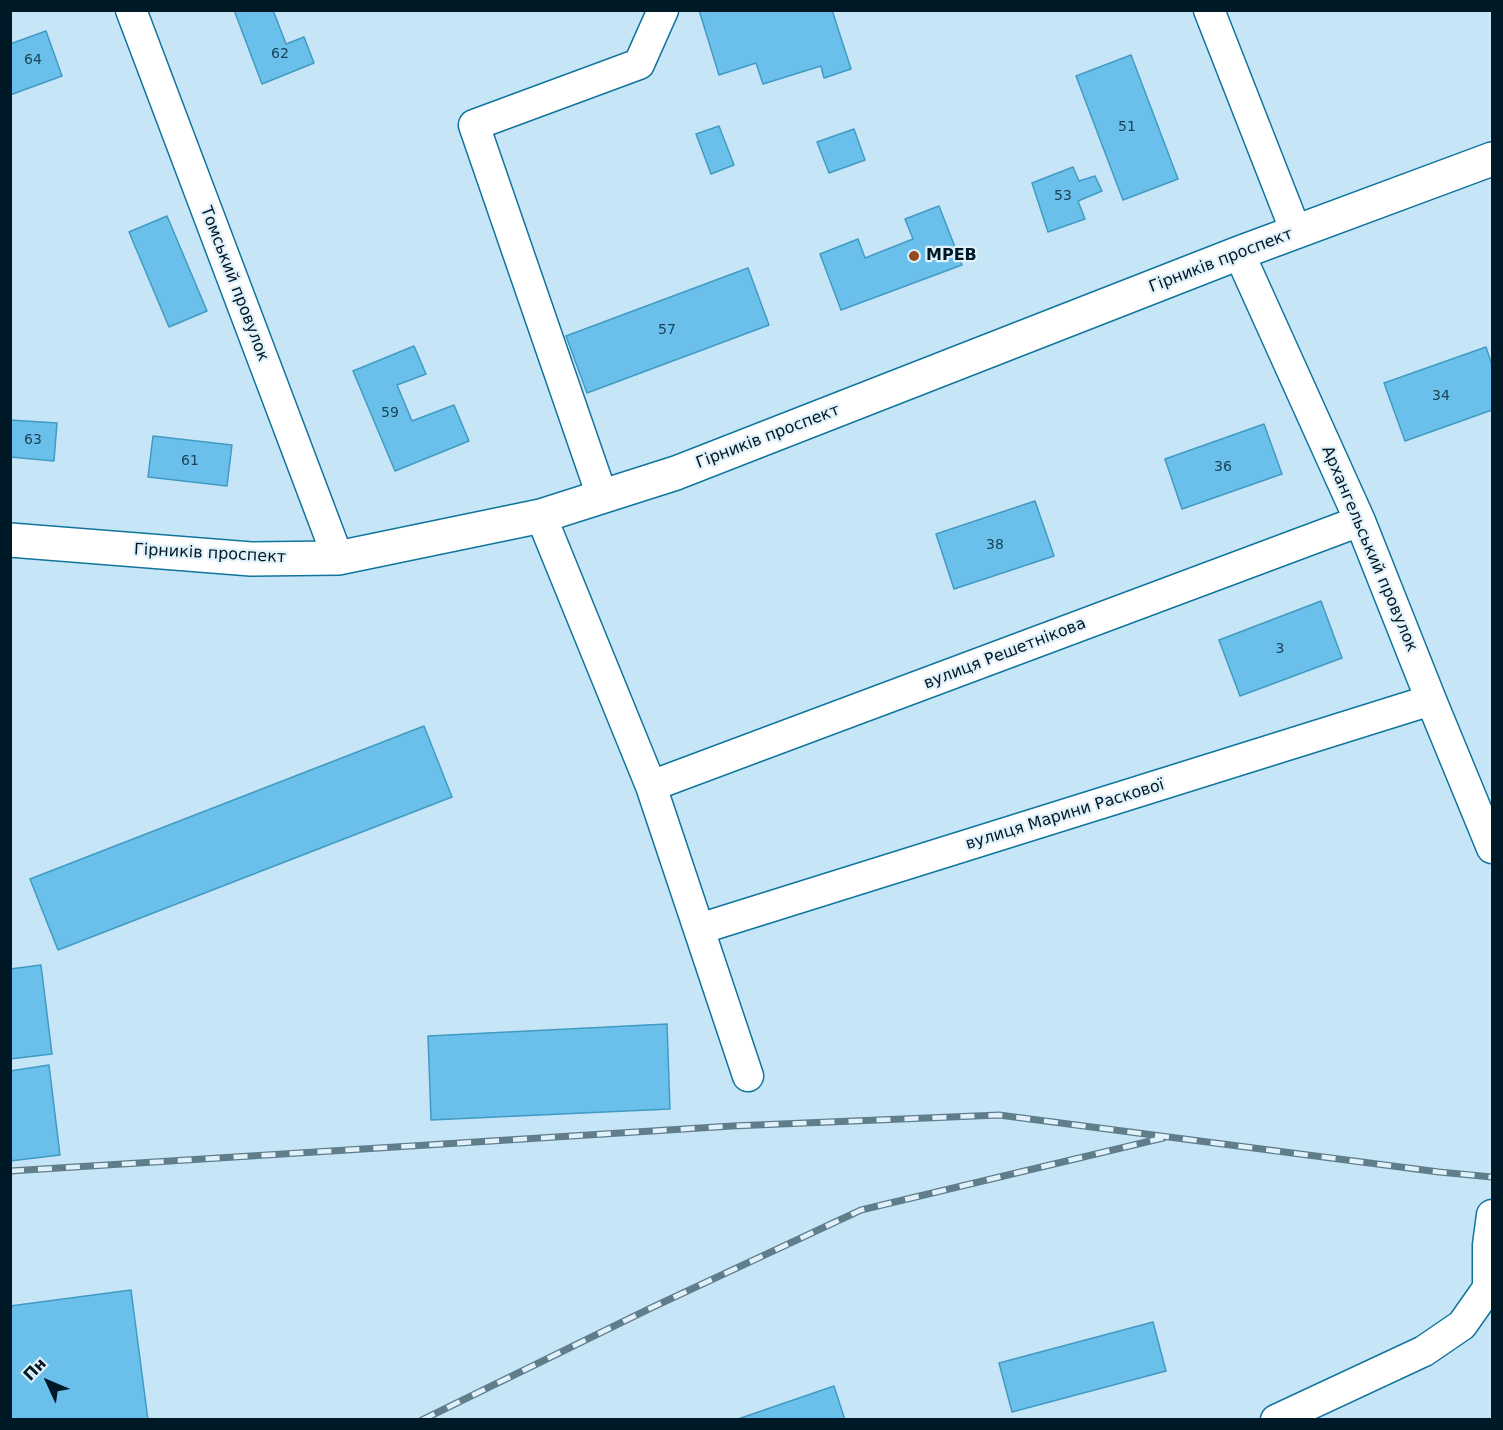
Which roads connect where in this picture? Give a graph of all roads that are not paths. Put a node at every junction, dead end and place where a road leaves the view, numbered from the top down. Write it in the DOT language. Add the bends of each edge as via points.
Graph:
graph roads {
  1 [pos="131,10"];
  2 [pos="663,10"];
  3 [pos="1209,10"];
  4 [pos="1492,159"];
  5 [pos="1296,232"];
  6 [pos="1239,253"];
  7 [pos="602,496"];
  8 [pos="541,516"];
  9 [pos="1360,521"];
  10 [pos="10,540"];
  11 [pos="338,558"];
  12 [pos="1431,700"];
  13 [pos="651,786"];
  14 [pos="1492,848"];
  15 [pos="699,929"];
  16 [pos="748,1076"];
  17 [pos="1492,1215"];
  18 [pos="1275,1419"];
  1 -- 11 [label="street, Томський провулок"];
  2 -- 7 [label="street" via="639,64 474,125"];
  3 -- 5 [label="street"];
  4 -- 5 [label="main road, Гірників проспект"];
  5 -- 6 [label="main road, Гірників проспект"];
  6 -- 7 [label="main road, Гірників проспект" via="676,473"];
  6 -- 9 [label="street, Архангельський провулок"];
  7 -- 8 [label="main road, Гірників проспект"];
  8 -- 11 [label="main road, Гірників проспект"];
  8 -- 13 [label="street"];
  9 -- 12 [label="street, Архангельський провулок"];
  9 -- 13 [label="street, вулиця Решетнікова"];
  10 -- 11 [label="main road, Гірників проспект" via="251,559"];
  12 -- 14 [label="street, Архангельський провулок"];
  12 -- 15 [label="street, вулиця Марини Раскової"];
  13 -- 15 [label="street"];
  15 -- 16 [label="street"];
  17 -- 18 [label="street" via="1488,1287 1462,1325 1424,1351"];
}
